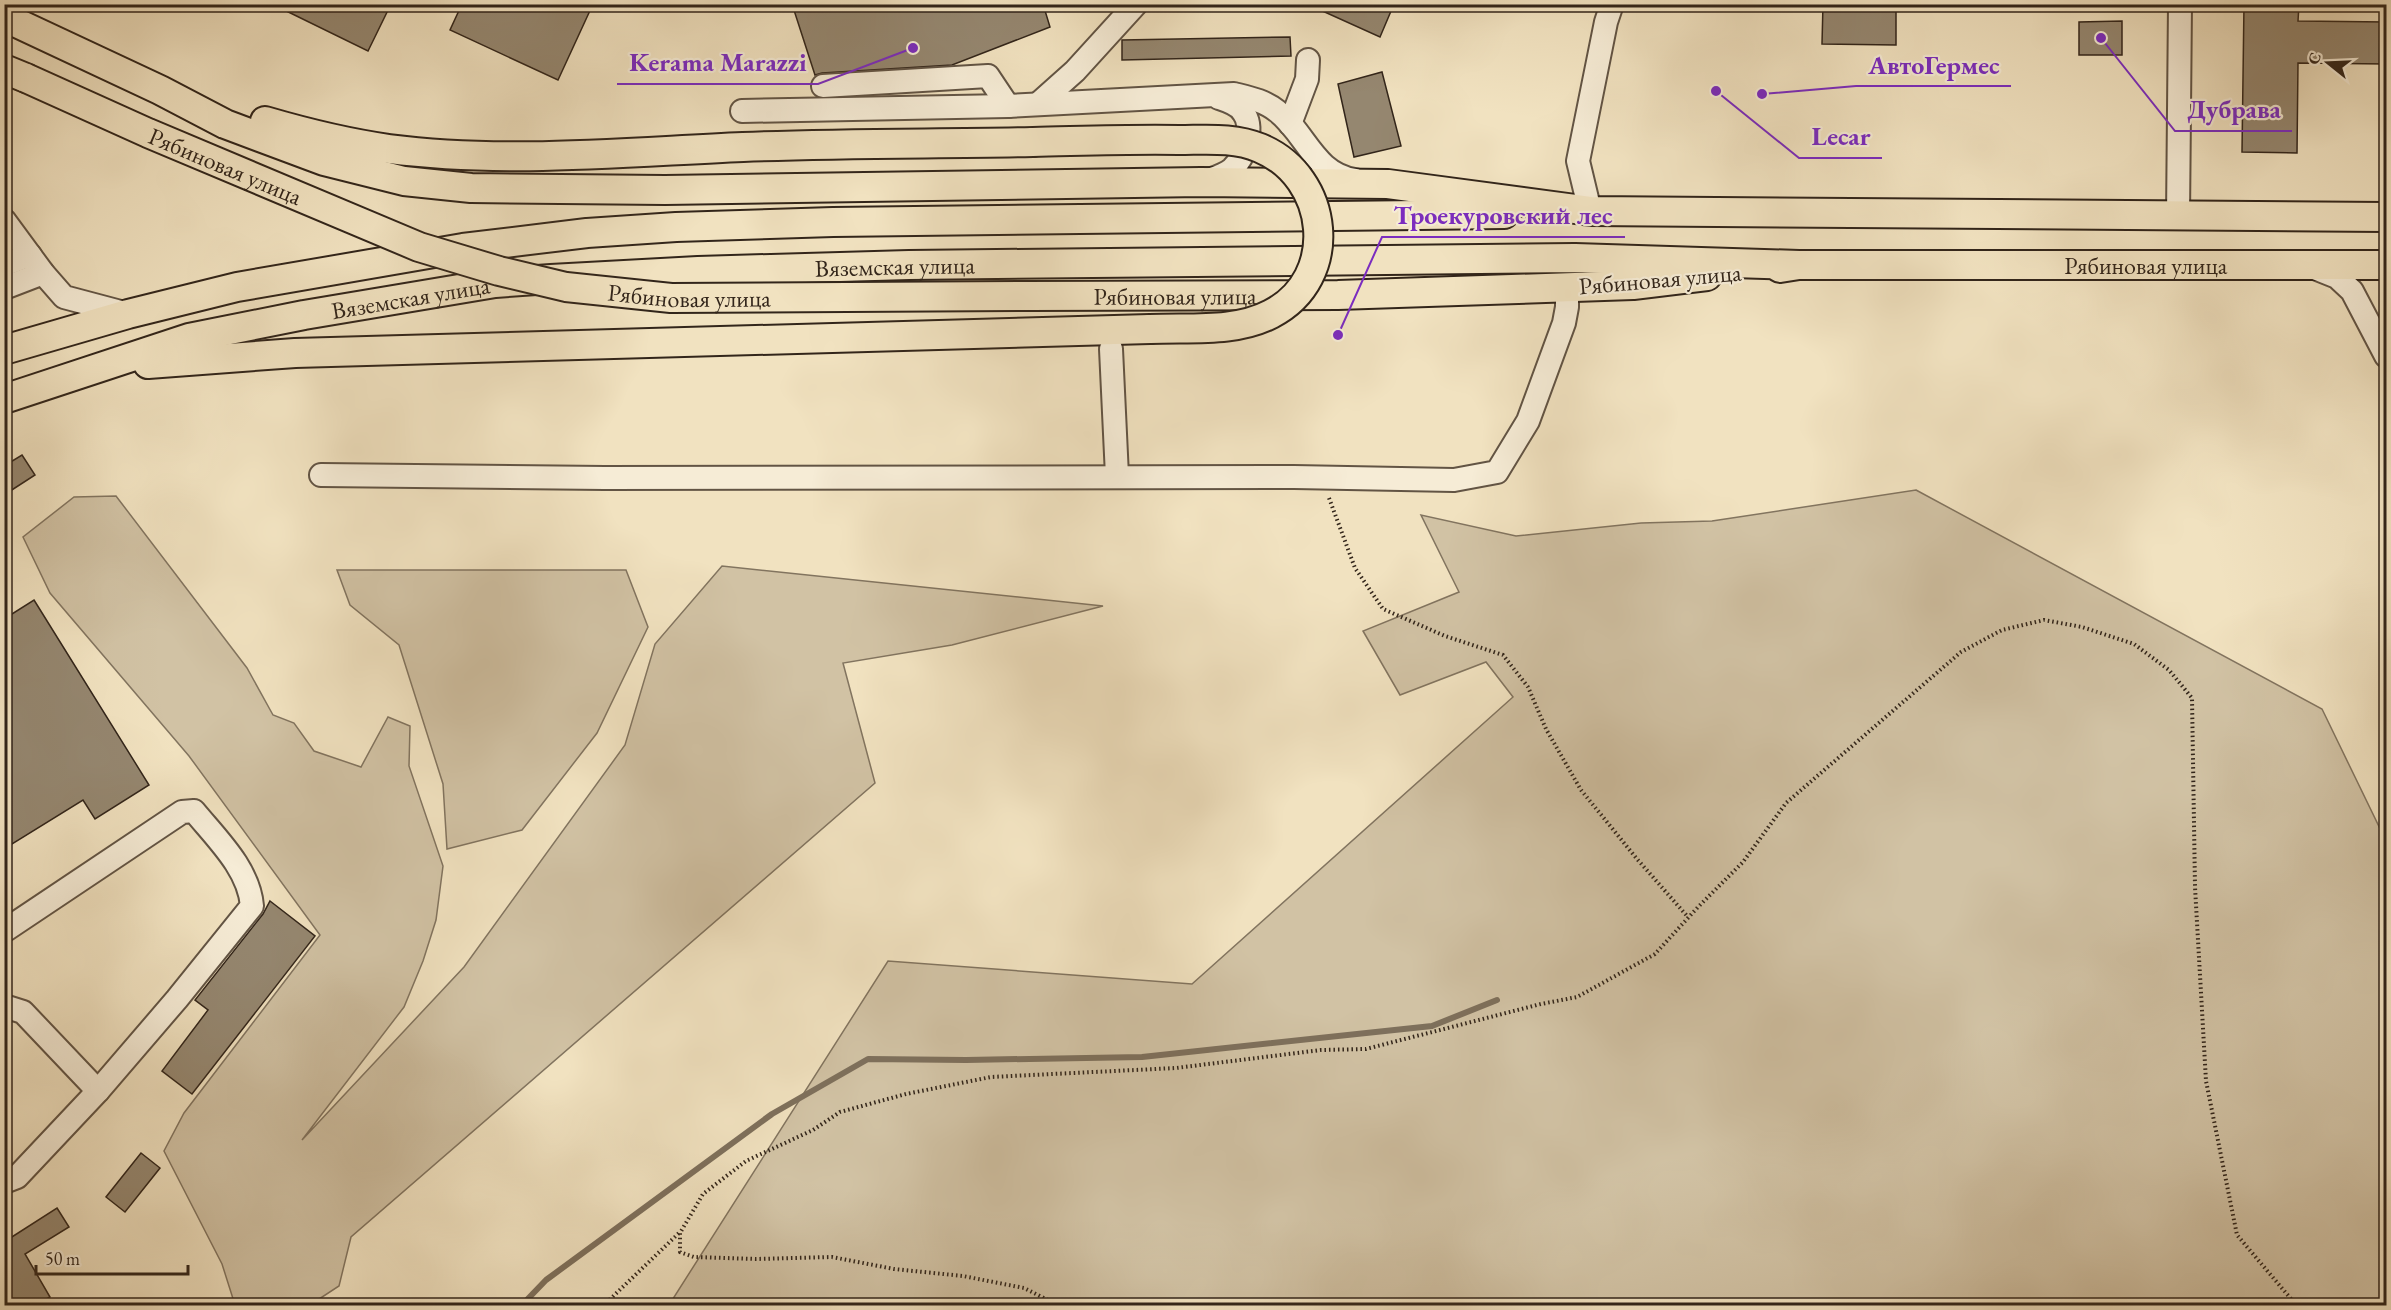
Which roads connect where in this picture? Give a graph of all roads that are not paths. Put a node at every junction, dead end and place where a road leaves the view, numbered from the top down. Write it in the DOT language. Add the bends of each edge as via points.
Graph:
graph roads {
  1 [pos="1136,4"];
  2 [pos="1612,4"];
  3 [pos="2180,4"];
  4 [pos="4,17"];
  5 [pos="1308,60"];
  6 [pos="15,74"];
  7 [pos="823,86"];
  8 [pos="160,90"];
  9 [pos="1209,94"];
  10 [pos="1038,104"];
  11 [pos="1008,106"];
  12 [pos="742,111"];
  13 [pos="1290,124"];
  14 [pos="1202,182"];
  15 [pos="1388,184"];
  16 [pos="1590,211"];
  17 [pos="2178,217"];
  18 [pos="2386,217"];
  19 [pos="6,224"];
  20 [pos="9,263"];
  21 [pos="2302,263"];
  22 [pos="37,264"];
  23 [pos="1799,265"];
  24 [pos="2386,265"];
  25 [pos="1567,287"];
  26 [pos="4,288"];
  27 [pos="128,314"];
  28 [pos="2380,332"];
  29 [pos="1111,349"];
  30 [pos="4,350"];
  31 [pos="2386,356"];
  32 [pos="87,371"];
  33 [pos="4,399"];
  34 [pos="321,475"];
  35 [pos="1117,476"];
  36 [pos="4,931"];
  37 [pos="4,1006"];
  38 [pos="98,1091"];
  39 [pos="4,1182"];
  1 -- 10 [label="street" via="1075,71"];
  2 -- 16 [label="street" via="1578,161"];
  3 -- 17 [label="street"];
  4 -- 8 [label="main road, Рябиновая улица"];
  5 -- 13 [label="street" via="1307,78"];
  6 -- 25 [label="main road, Рябиновая улица, bridge" via="419,247 566,287 670,298 1338,295"];
  7 -- 11 [label="street" via="988,76"];
  8 -- 14 [label="main road, Рябиновая улица" via="225,124 324,161 404,181 471,188 665,190"];
  8 -- 32 [label="main road, bridge" via="317,136 390,149 450,153 544,155 756,147 1226,140 1272,154 1297,174 1313,202 1319,233 1307,279 1286,304 1243,325 295,353"];
  9 -- 10 [label="street"];
  9 -- 13 [label="street" via="1254,99 1279,112"];
  9 -- 14 [label="street" via="1245,113 1247,141 1243,155 1231,170"];
  10 -- 11 [label="street"];
  11 -- 12 [label="street"];
  13 -- 15 [label="street" via="1331,173"];
  14 -- 15 [label="main road, Рябиновая улица"];
  15 -- 16 [label="main road, Рябиновая улица"];
  16 -- 17 [label="main road, Рябиновая улица"];
  16 -- 27 [label="main road, Вяземская улица" via="833,222 620,231 522,239 354,266 237,287"];
  17 -- 18 [label="main road, Рябиновая улица"];
  19 -- 22 [label="street"];
  20 -- 22 [label="street"];
  21 -- 23 [label="main road, Рябиновая улица"];
  21 -- 24 [label="main road, Рябиновая улица"];
  21 -- 28 [label="street" via="2348,285"];
  22 -- 26 [label="street"];
  22 -- 27 [label="street" via="64,297"];
  23 -- 25 [label="main road, Рябиновая улица" via="1633,285"];
  23 -- 32 [label="main road, Вяземская улица" via="1575,258 933,264 551,279 495,283 304,315 189,338"];
  25 -- 35 [label="street" via="1564,323 1528,421 1497,472 1454,480"];
  27 -- 30 [label="main road, Вяземская улица"];
  28 -- 31 [label="street"];
  29 -- 35 [label="street"];
  32 -- 33 [label="main road, Вяземская улица"];
  34 -- 35 [label="street"];
  36 -- 38 [label="street" via="182,812 194,811 234,859 251,894 252,906"];
  37 -- 38 [label="street" via="23,1012"];
  38 -- 39 [label="street" via="17,1177"];
}
